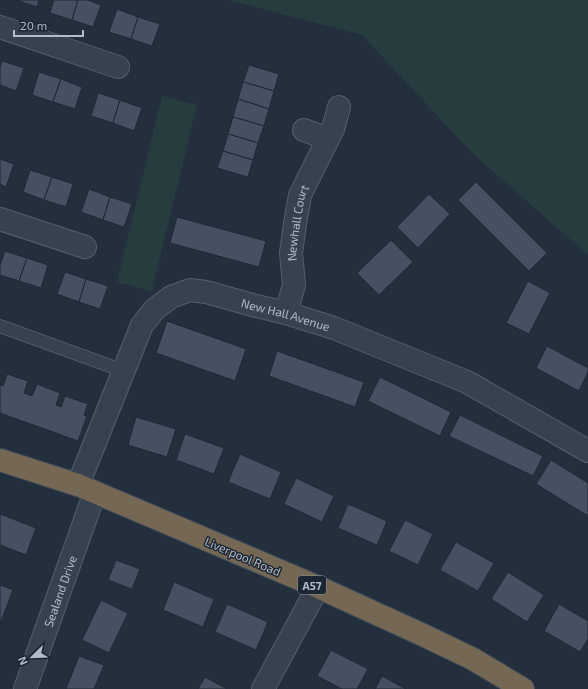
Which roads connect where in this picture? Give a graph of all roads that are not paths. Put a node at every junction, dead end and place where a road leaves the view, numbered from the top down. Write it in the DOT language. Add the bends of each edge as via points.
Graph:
graph roads {
  1 [pos="0,27"];
  2 [pos="118,67"];
  3 [pos="339,107"];
  4 [pos="304,130"];
  5 [pos="328,139"];
  6 [pos="0,219"];
  7 [pos="85,247"];
  8 [pos="286,313"];
  9 [pos="0,326"];
  10 [pos="124,371"];
  11 [pos="588,451"];
  12 [pos="0,460"];
  13 [pos="87,489"];
  14 [pos="318,587"];
  15 [pos="25,689"];
  16 [pos="262,689"];
  17 [pos="523,689"];
  1 -- 2 [label="street"];
  3 -- 5 [label="street, Newhall Court"];
  4 -- 5 [label="street"];
  5 -- 8 [label="street, Newhall Court" via="300,195 291,253 294,285"];
  6 -- 7 [label="street"];
  8 -- 10 [label="street, New Hall Avenue" via="206,292 190,290 171,296 155,309 142,325"];
  8 -- 11 [label="street, New Hall Avenue" via="334,328 467,382"];
  9 -- 10 [label="lane"];
  10 -- 13 [label="street, New Hall Avenue"];
  12 -- 13 [label="highway, Liverpool Road / A57"];
  13 -- 14 [label="highway, Liverpool Road / A57"];
  13 -- 15 [label="street, Sealand Drive"];
  14 -- 16 [label="street"];
  14 -- 17 [label="highway, Liverpool Road / A57" via="455,650"];
}
